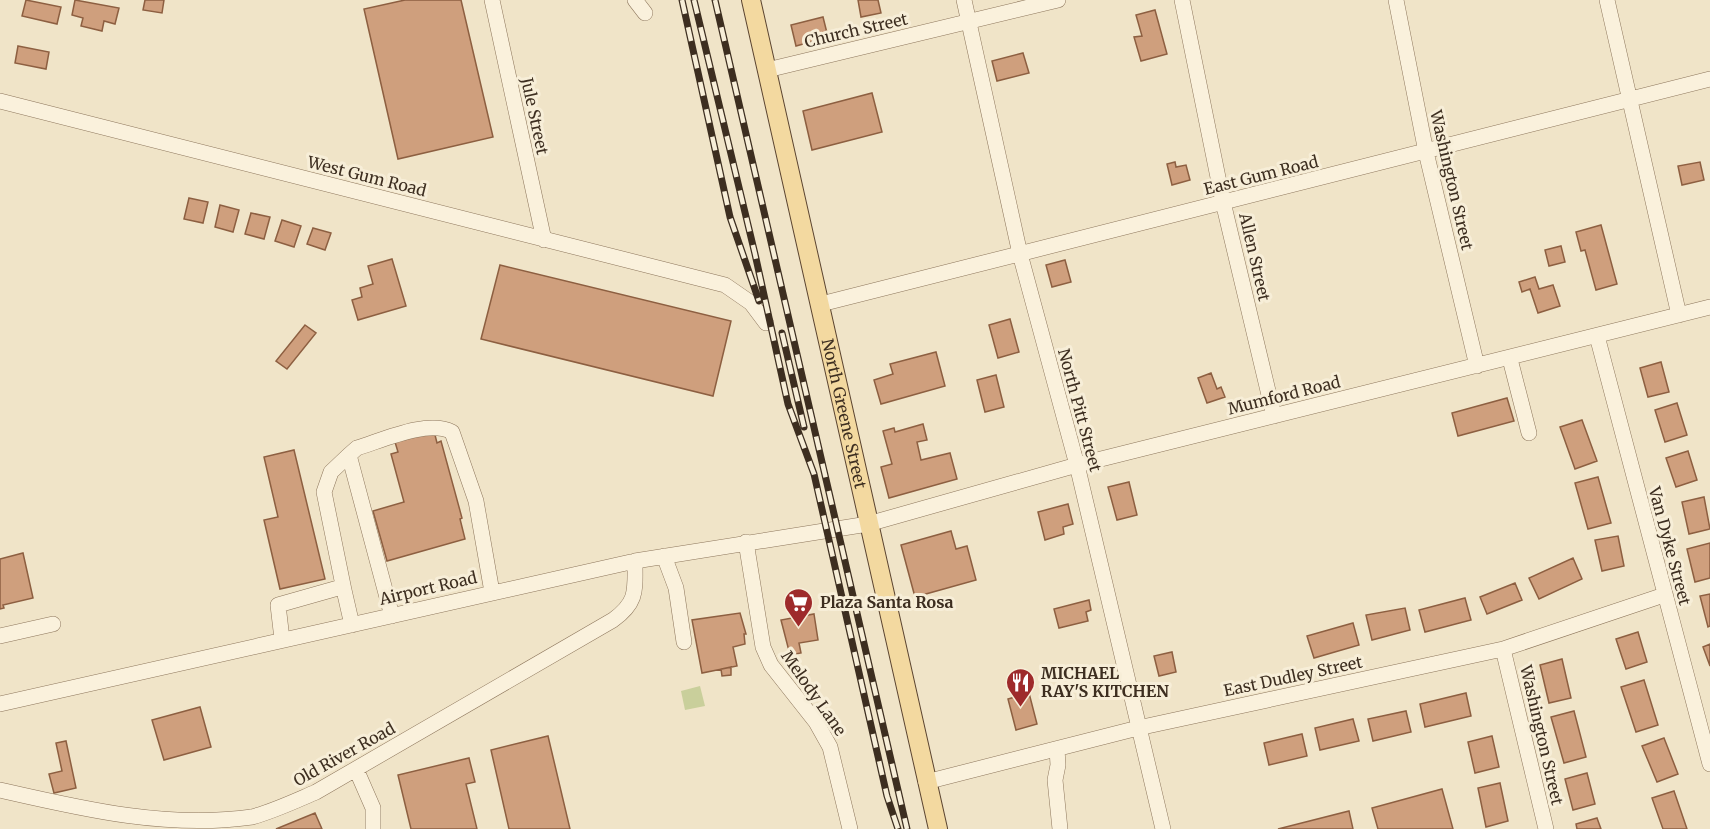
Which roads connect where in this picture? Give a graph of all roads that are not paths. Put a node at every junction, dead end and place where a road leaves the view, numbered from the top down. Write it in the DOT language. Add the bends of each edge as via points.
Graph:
graph roads {
  1 [pos="492,0"];
  2 [pos="635,0"];
  3 [pos="751,0"];
  4 [pos="964,0"];
  5 [pos="1058,0"];
  6 [pos="1182,0"];
  7 [pos="1396,0"];
  8 [pos="1607,0"];
  9 [pos="645,13"];
  10 [pos="969,21"];
  11 [pos="767,70"];
  12 [pos="1710,79"];
  13 [pos="1629,100"];
  14 [pos="0,101"];
  15 [pos="1426,152"];
  16 [pos="1223,202"];
  17 [pos="544,240"];
  18 [pos="1020,254"];
  19 [pos="821,304"];
  20 [pos="1710,307"];
  21 [pos="1680,315"];
  22 [pos="766,323"];
  23 [pos="1597,336"];
  24 [pos="1510,359"];
  25 [pos="1478,366"];
  26 [pos="1274,416"];
  27 [pos="1529,433"];
  28 [pos="349,455"];
  29 [pos="1077,465"];
  30 [pos="868,524"];
  31 [pos="746,542"];
  32 [pos="664,556"];
  33 [pos="635,561"];
  34 [pos="344,590"];
  35 [pos="492,592"];
  36 [pos="1664,595"];
  37 [pos="392,616"];
  38 [pos="53,624"];
  39 [pos="352,625"];
  40 [pos="0,636"];
  41 [pos="282,639"];
  42 [pos="684,642"];
  43 [pos="1503,649"];
  44 [pos="0,704"];
  45 [pos="1138,728"];
  46 [pos="1057,748"];
  47 [pos="1710,764"];
  48 [pos="356,769"];
  49 [pos="926,782"];
  50 [pos="0,790"];
  51 [pos="159,827"];
  52 [pos="373,829"];
  53 [pos="850,829"];
  54 [pos="938,829"];
  55 [pos="1060,829"];
  56 [pos="1163,829"];
  57 [pos="1546,829"];
  1 -- 17 [label="street, Jule Street"];
  2 -- 9 [label="street"];
  3 -- 11 [label="main road, North Greene Street"];
  4 -- 10 [label="street, North Pitt Street"];
  5 -- 10 [label="street, Church Street"];
  6 -- 16 [label="street, Allen Street"];
  7 -- 15 [label="street, Washington Street"];
  8 -- 13 [label="street"];
  10 -- 11 [label="street, Church Street"];
  10 -- 18 [label="street, North Pitt Street"];
  11 -- 19 [label="main road, North Greene Street"];
  12 -- 13 [label="street, East Gum Road"];
  13 -- 15 [label="street, East Gum Road"];
  13 -- 21 [label="street"];
  14 -- 17 [label="street, West Gum Road"];
  15 -- 16 [label="street, East Gum Road"];
  15 -- 25 [label="street, Washington Street"];
  16 -- 18 [label="street, East Gum Road"];
  16 -- 26 [label="street, Allen Street"];
  17 -- 22 [label="street, West Gum Road" via="724,285 751,303"];
  18 -- 19 [label="street, East Gum Road"];
  18 -- 29 [label="street, North Pitt Street"];
  19 -- 30 [label="main road, North Greene Street"];
  20 -- 21 [label="street, Mumford Road"];
  21 -- 23 [label="street, Mumford Road"];
  23 -- 24 [label="street, Mumford Road"];
  23 -- 36 [label="street, Van Dyke Street"];
  24 -- 25 [label="street, Mumford Road"];
  24 -- 27 [label="street"];
  25 -- 26 [label="street, Mumford Road"];
  26 -- 29 [label="street, Mumford Road"];
  28 -- 34 [label="street" via="331,472 324,492"];
  28 -- 35 [label="street" via="357,448 429,427 452,432 476,501"];
  28 -- 37 [label="street"];
  29 -- 30 [label="street, Mumford Road"];
  29 -- 45 [label="street, North Pitt Street"];
  30 -- 31 [label="street, Airport Road"];
  30 -- 49 [label="main road, North Greene Street"];
  31 -- 32 [label="street, Airport Road"];
  31 -- 53 [label="street, Melody Lane" via="763,647 777,674 824,735 835,762"];
  32 -- 33 [label="street, Airport Road"];
  32 -- 42 [label="street" via="676,588"];
  33 -- 35 [label="street, Airport Road"];
  33 -- 48 [label="street, Old River Road" via="634,598 627,610"];
  34 -- 39 [label="street"];
  34 -- 41 [label="street" via="338,588 278,605"];
  35 -- 37 [label="street, Airport Road"];
  36 -- 43 [label="street, East Dudley Street"];
  36 -- 47 [label="street, Van Dyke Street"];
  37 -- 39 [label="street, Airport Road"];
  38 -- 40 [label="street"];
  39 -- 41 [label="street, Airport Road"];
  41 -- 44 [label="street, Airport Road"];
  43 -- 45 [label="street, East Dudley Street"];
  43 -- 57 [label="street, Washington Street"];
  45 -- 46 [label="street, East Dudley Street"];
  45 -- 56 [label="street, North Pitt Street"];
  46 -- 49 [label="street, East Dudley Street"];
  46 -- 55 [label="street" via="1055,780"];
  48 -- 51 [label="street, Old River Road" via="316,792 253,817"];
  48 -- 52 [label="street" via="373,808"];
  49 -- 54 [label="main road, North Greene Street"];
  50 -- 51 [label="street, Old River Road"];
}
